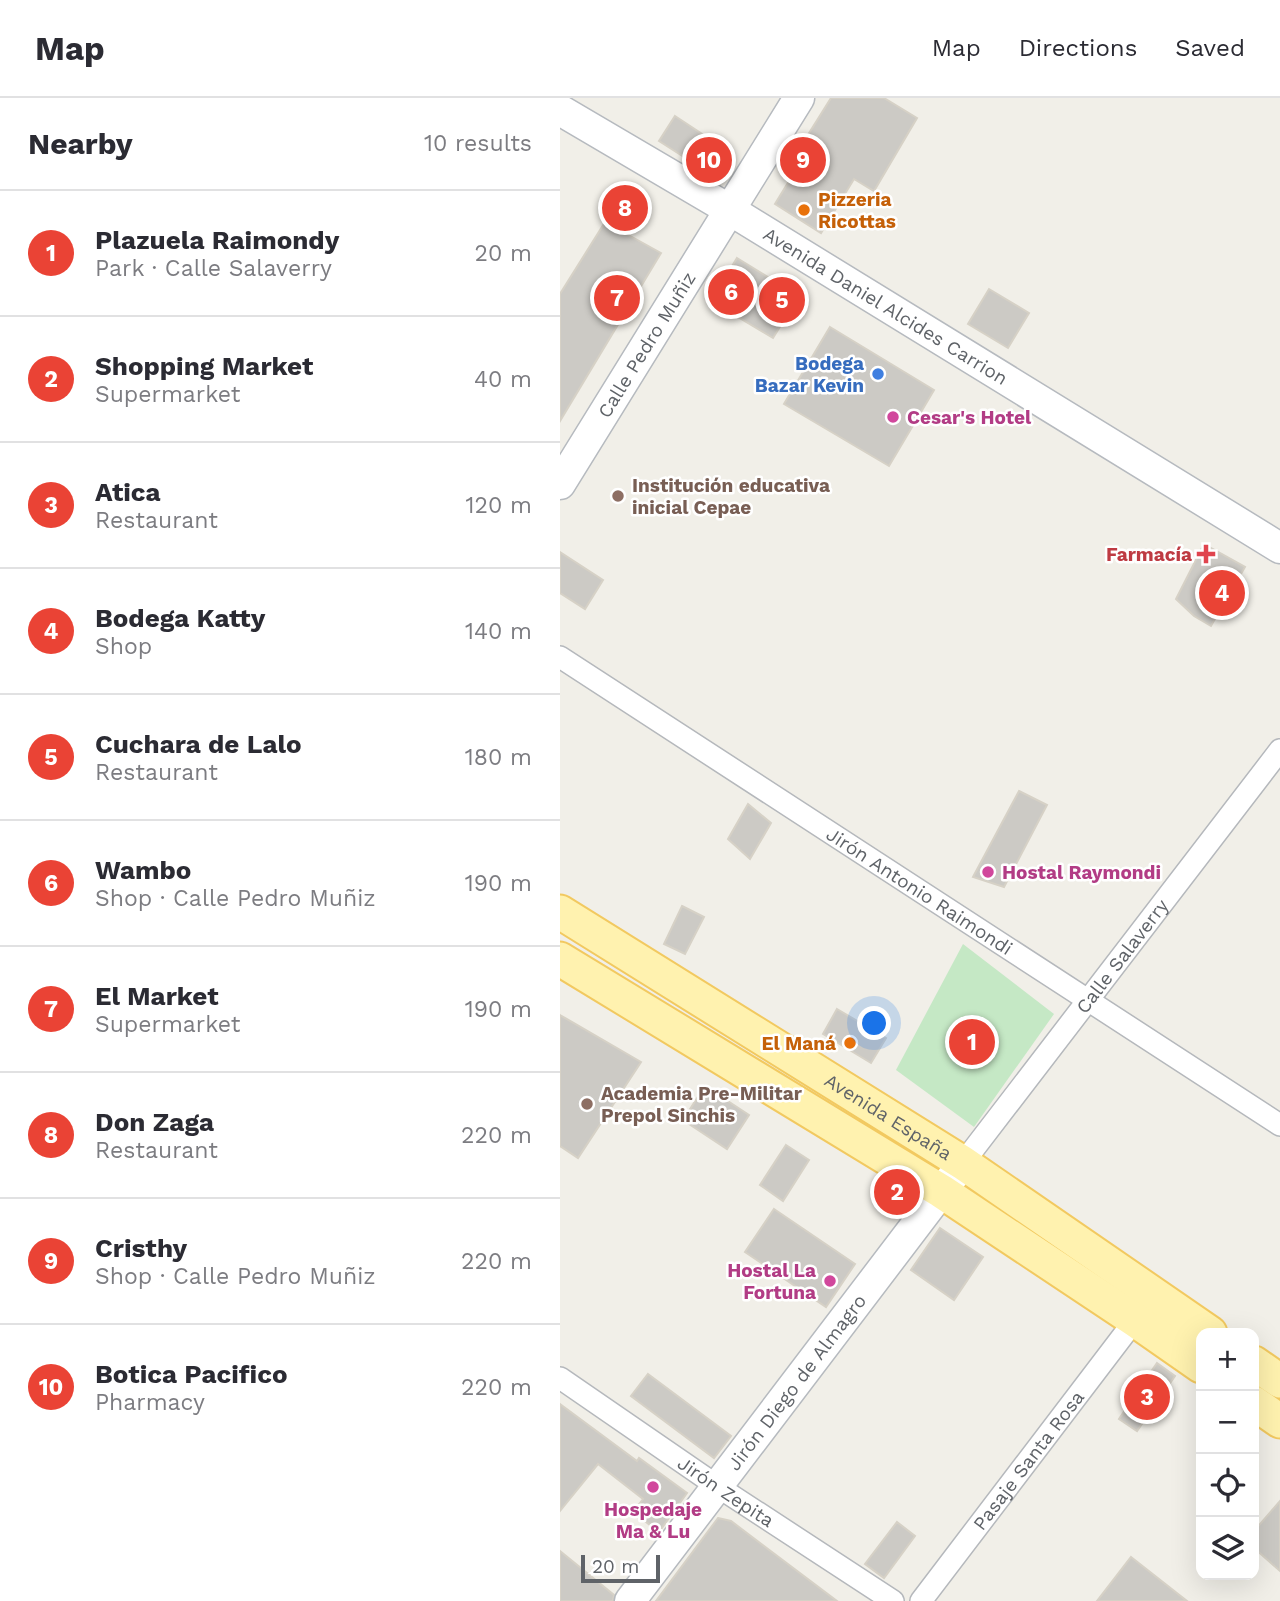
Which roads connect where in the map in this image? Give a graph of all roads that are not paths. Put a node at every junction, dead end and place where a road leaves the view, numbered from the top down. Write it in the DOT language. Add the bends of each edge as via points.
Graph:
graph roads {
  1 [pos="799,98"];
  2 [pos="560,110"];
  3 [pos="730,210"];
  4 [pos="560,484"];
  5 [pos="1280,548"];
  6 [pos="560,657"];
  7 [pos="1280,750"];
  8 [pos="560,912"];
  9 [pos="560,959"];
  10 [pos="1088,999"];
  11 [pos="1280,1125"];
  12 [pos="963,1163"];
  13 [pos="941,1191"];
  14 [pos="1135,1320"];
  15 [pos="1203,1328"];
  16 [pos="1196,1363"];
  17 [pos="1259,1366"];
  18 [pos="560,1378"];
  19 [pos="1280,1381"];
  20 [pos="1259,1406"];
  21 [pos="1280,1421"];
  22 [pos="717,1486"];
  23 [pos="630,1601"];
  24 [pos="893,1601"];
  25 [pos="921,1601"];
  1 -- 3 [label="street, Calle Pedro Muñiz"];
  2 -- 3 [label="street, Avenida Daniel Alcides Carrion"];
  3 -- 4 [label="street, Calle Pedro Muñiz"];
  3 -- 5 [label="street, Avenida Daniel Alcides Carrion"];
  6 -- 10 [label="street, Jirón Antonio Raimondi"];
  7 -- 10 [label="street, Calle Salaverry"];
  8 -- 12 [label="main road, Avenida España"];
  9 -- 13 [label="main road, Avenida España"];
  10 -- 11 [label="street, Jirón Antonio Raimondi"];
  10 -- 12 [label="street, Calle Salaverry"];
  12 -- 13 [label="street, Jirón Diego de Almagro"];
  12 -- 15 [label="main road, Avenida España"];
  13 -- 14 [label="main road, Avenida España"];
  13 -- 22 [label="street, Jirón Diego de Almagro"];
  14 -- 16 [label="main road, Avenida España"];
  14 -- 25 [label="street, Pasaje Santa Rosa"];
  17 -- 19 [label="main road"];
  18 -- 22 [label="street, Jirón Zepita"];
  20 -- 21 [label="main road"];
  22 -- 23 [label="street, Jirón Diego de Almagro"];
  22 -- 24 [label="street, Jirón Zepita"];
}
